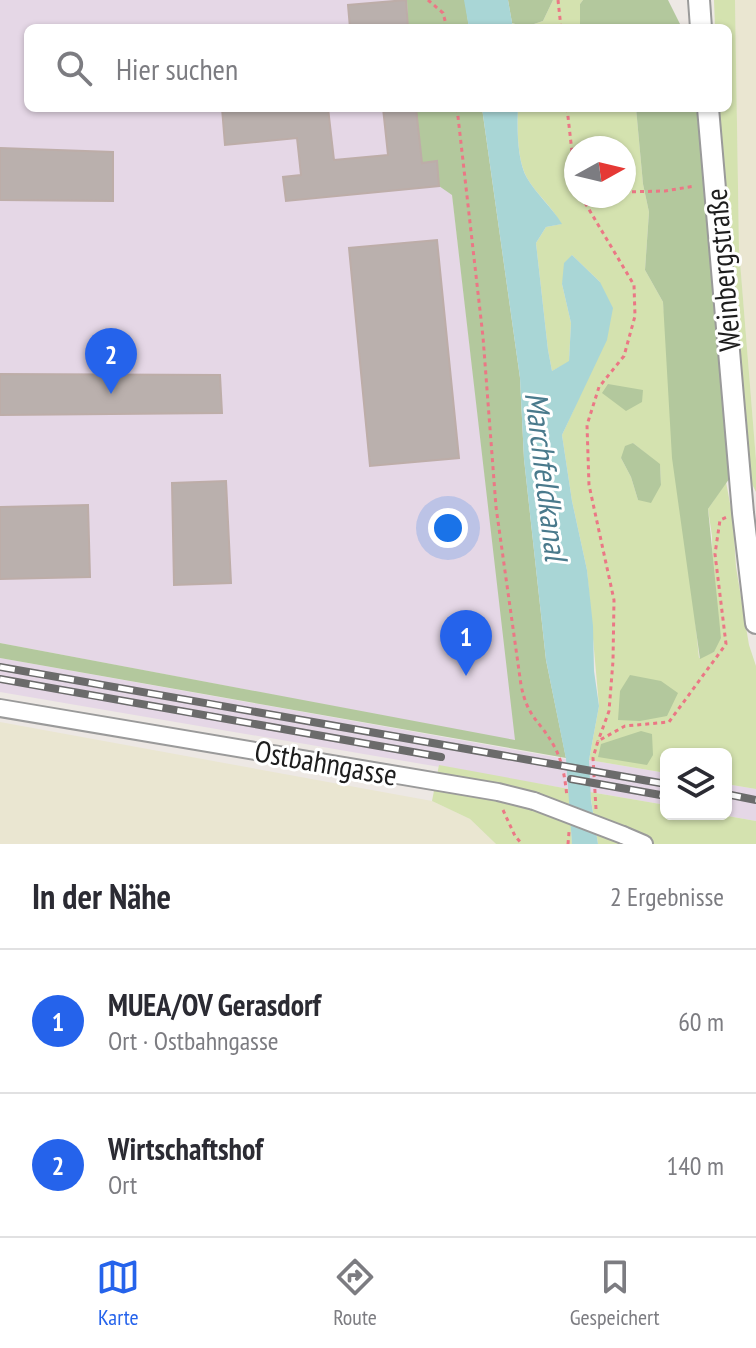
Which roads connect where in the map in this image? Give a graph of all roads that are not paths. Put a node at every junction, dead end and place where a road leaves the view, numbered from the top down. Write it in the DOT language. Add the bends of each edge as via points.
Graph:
graph roads {
  1 [pos="699,0"];
  2 [pos="701,24"];
  3 [pos="708,112"];
  4 [pos="756,623"];
  5 [pos="0,708"];
  6 [pos="644,844"];
  1 -- 2 [label="street"];
  3 -- 4 [label="street, Weinbergstraße"];
  5 -- 6 [label="street, Ostbahngasse, bridge" via="498,792"];
}
